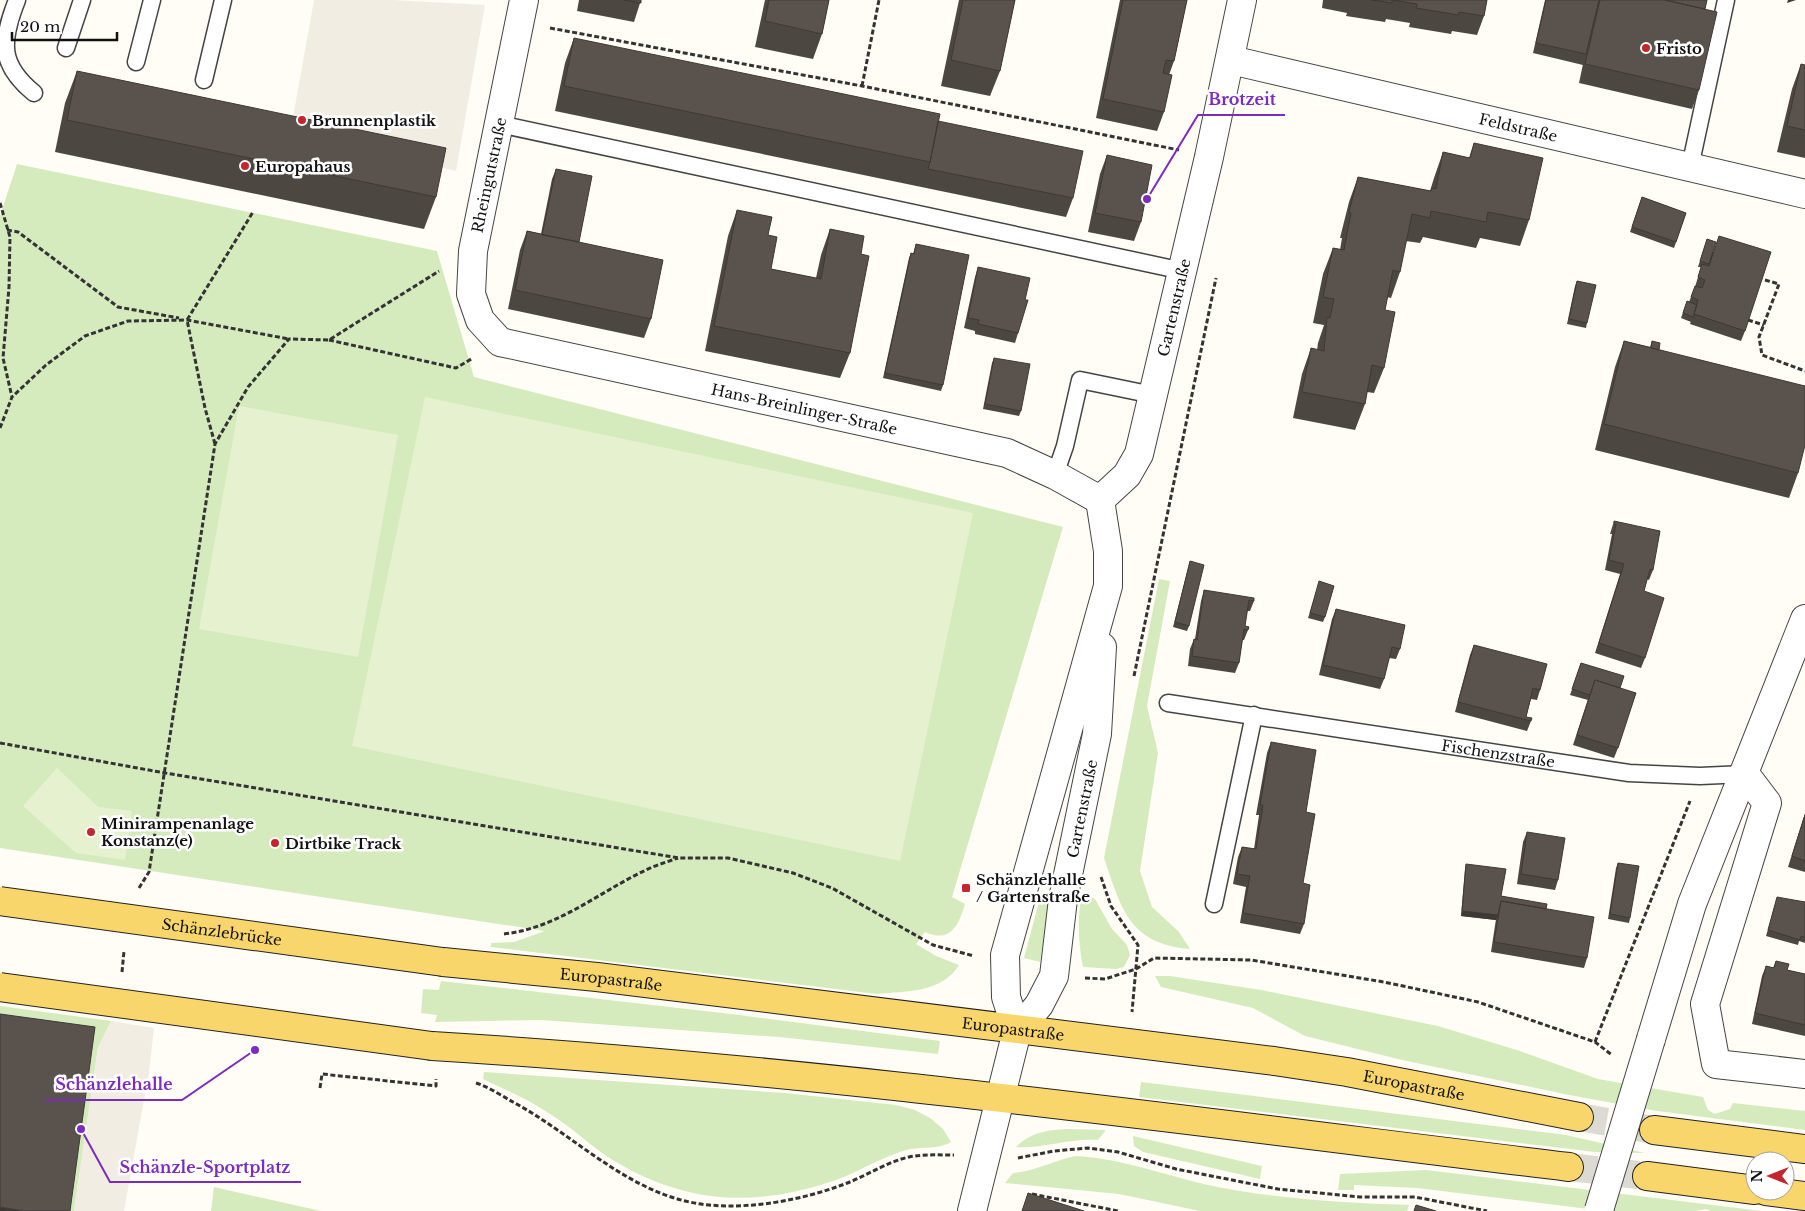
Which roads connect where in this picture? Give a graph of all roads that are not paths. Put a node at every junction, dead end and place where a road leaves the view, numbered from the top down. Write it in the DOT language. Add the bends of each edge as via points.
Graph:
graph roads {
  1 [pos="17,0"];
  2 [pos="82,0"];
  3 [pos="152,0"];
  4 [pos="223,0"];
  5 [pos="1242,0"];
  6 [pos="1726,0"];
  7 [pos="522,12"];
  8 [pos="66,48"];
  9 [pos="1231,60"];
  10 [pos="136,62"];
  11 [pos="204,80"];
  12 [pos="34,93"];
  13 [pos="499,124"];
  14 [pos="1690,167"];
  15 [pos="1805,194"];
  16 [pos="1183,271"];
  17 [pos="500,342"];
  18 [pos="1153,394"];
  19 [pos="1055,475"];
  20 [pos="1100,500"];
  21 [pos="1103,603"];
  22 [pos="1805,621"];
  23 [pos="1168,703"];
  24 [pos="1254,715"];
  25 [pos="1745,774"];
  26 [pos="0,901"];
  27 [pos="1214,904"];
  28 [pos="443,962"];
  29 [pos="0,986"];
  30 [pos="1017,1031"];
  31 [pos="1805,1074"];
  32 [pos="999,1099"];
  33 [pos="1578,1117"];
  34 [pos="1654,1130"];
  35 [pos="1805,1148"];
  36 [pos="1569,1166"];
  37 [pos="1646,1176"];
  38 [pos="1745,1189"];
  39 [pos="972,1211"];
  40 [pos="1599,1211"];
  1 -- 12 [label="lane" via="0,43 1,59 11,76"];
  2 -- 8 [label="lane"];
  3 -- 10 [label="lane"];
  4 -- 11 [label="lane"];
  5 -- 9 [label="street, Gartenstraße"];
  6 -- 14 [label="lane"];
  7 -- 13 [label="street, Rheingutstraße"];
  9 -- 14 [label="street, Feldstraße"];
  9 -- 16 [label="street, Gartenstraße"];
  13 -- 16 [label="lane"];
  13 -- 17 [label="street, Rheingutstraße" via="473,251 470,294 480,320"];
  14 -- 15 [label="street, Feldstraße"];
  16 -- 18 [label="street, Gartenstraße"];
  17 -- 19 [label="street, Hans-Breinlinger-Straße" via="1007,453"];
  18 -- 19 [label="lane" via="1080,380"];
  18 -- 20 [label="street, Gartenstraße" via="1139,454 1127,475"];
  19 -- 20 [label="street, Hans-Breinlinger-Straße"];
  20 -- 21 [label="street, Gartenstraße" via="1108,551 1108,586"];
  21 -- 30 [label="street, Gartenstraße" via="1004,965 1006,997"];
  21 -- 30 [label="street, Gartenstraße" via="1097,734 1063,899 1054,976 1039,1005"];
  22 -- 25 [label="street"];
  23 -- 24 [label="lane, Fischenzstraße"];
  24 -- 25 [label="lane, Fischenzstraße" via="1629,774"];
  24 -- 27 [label="lane"];
  25 -- 31 [label="street" via="1768,803 1705,1004 1716,1064"];
  25 -- 40 [label="street, bridge" via="1692,904"];
  26 -- 28 [label="main road, Schänzlebrücke, bridge"];
  28 -- 30 [label="main road, Europastraße" via="597,977"];
  29 -- 32 [label="main road, bridge" via="432,1046 591,1055 792,1074"];
  30 -- 32 [label="street, Gartenstraße"];
  30 -- 33 [label="main road, Europastraße" via="1143,1044 1347,1072"];
  32 -- 36 [label="main road"];
  32 -- 39 [label="street, Gartenstraße"];
  34 -- 35 [label="main road"];
  37 -- 38 [label="main road"];
}
